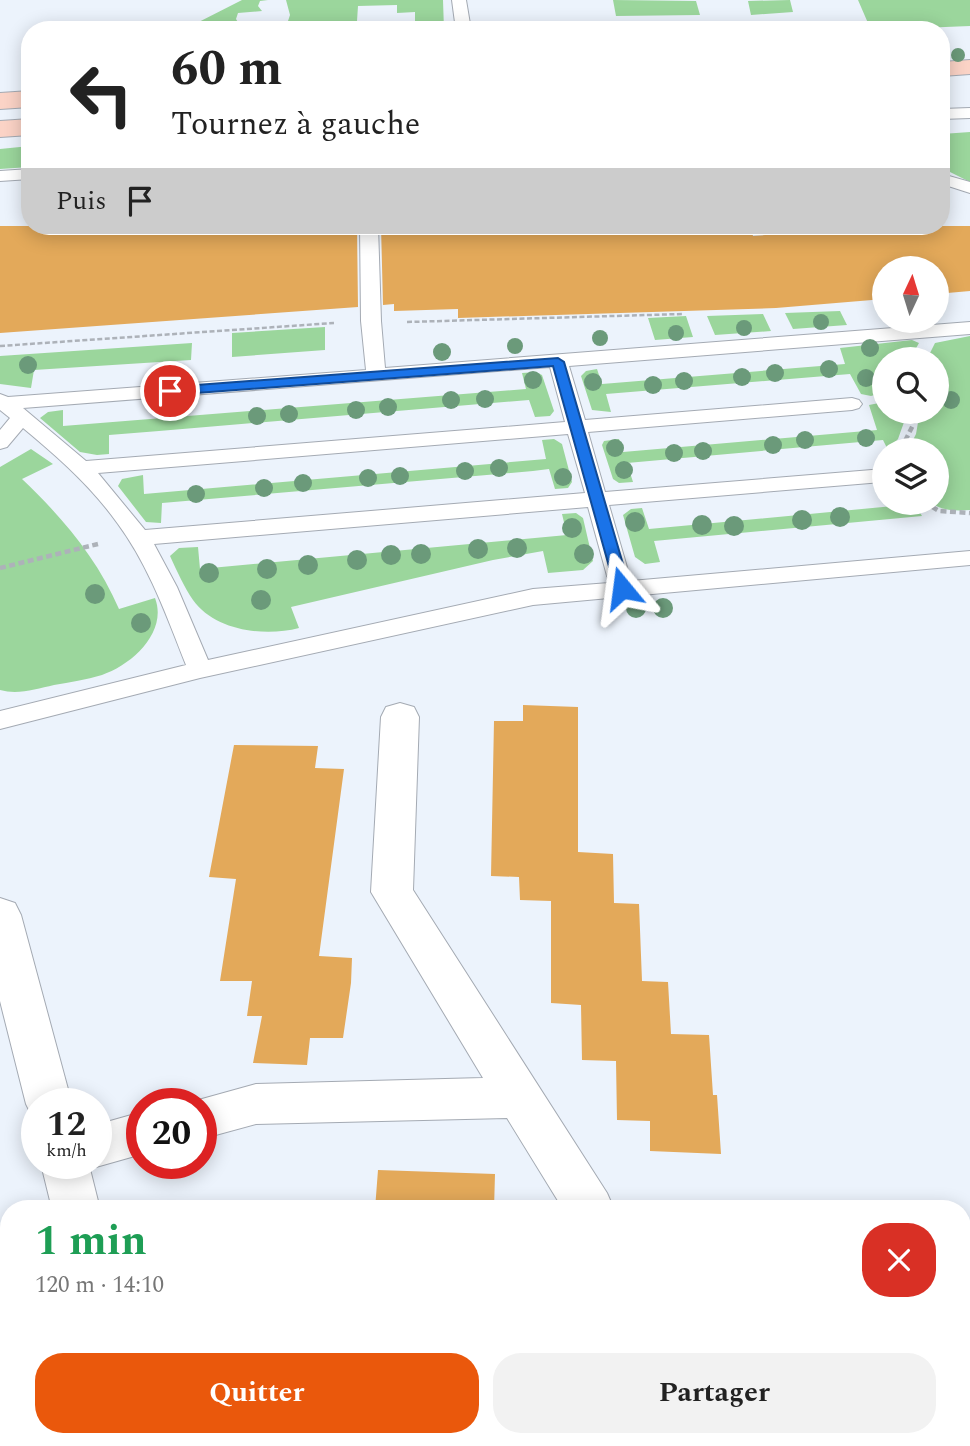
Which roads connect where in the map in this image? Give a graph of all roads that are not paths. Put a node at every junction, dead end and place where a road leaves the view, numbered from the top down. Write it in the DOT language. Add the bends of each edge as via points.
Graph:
graph roads {
  1 [pos="459,0"];
  2 [pos="462,21"];
  3 [pos="970,45"];
  4 [pos="950,46"];
  5 [pos="970,67"];
  6 [pos="950,68"];
  7 [pos="21,100"];
  8 [pos="0,101"];
  9 [pos="21,110"];
  10 [pos="0,112"];
  11 [pos="970,113"];
  12 [pos="950,114"];
  13 [pos="21,128"];
  14 [pos="0,129"];
  15 [pos="21,174"];
  16 [pos="0,176"];
  17 [pos="950,182"];
  18 [pos="970,188"];
  19 [pos="369,235"];
  20 [pos="970,328"];
  21 [pos="558,362"];
  22 [pos="376,375"];
  23 [pos="852,404"];
  24 [pos="9,407"];
  25 [pos="576,426"];
  26 [pos="0,443"];
  27 [pos="79,468"];
  28 [pos="872,476"];
  29 [pos="597,499"];
  30 [pos="137,535"];
  31 [pos="970,558"];
  32 [pos="622,588"];
  33 [pos="200,670"];
  34 [pos="400,717"];
  35 [pos="0,720"];
  36 [pos="0,915"];
  37 [pos="46,1088"];
  38 [pos="519,1097"];
  39 [pos="217,1114"];
  40 [pos="69,1179"];
  41 [pos="74,1200"];
  42 [pos="584,1200"];
  1 -- 2 [label="lane"];
  3 -- 4 [label="street"];
  5 -- 6 [label="street"];
  7 -- 8 [label="street"];
  9 -- 10 [label="street"];
  11 -- 12 [label="lane"];
  13 -- 14 [label="street"];
  15 -- 16 [label="lane"];
  17 -- 18 [label="lane"];
  19 -- 22 [label="lane"];
  20 -- 21 [label="lane"];
  21 -- 22 [label="lane"];
  21 -- 25 [label="lane"];
  22 -- 24 [label="lane"];
  23 -- 25 [label="lane"];
  24 -- 26 [label="lane"];
  24 -- 27 [label="lane"];
  25 -- 27 [label="lane"];
  25 -- 29 [label="lane"];
  27 -- 30 [label="lane"];
  28 -- 29 [label="lane"];
  29 -- 30 [label="lane"];
  29 -- 32 [label="lane"];
  30 -- 33 [label="lane" via="174,604"];
  31 -- 32 [label="lane"];
  32 -- 33 [label="lane" via="533,597"];
  33 -- 35 [label="lane"];
  34 -- 38 [label="street" via="393,892"];
  36 -- 37 [label="street"];
  38 -- 39 [label="street" via="256,1104"];
  38 -- 42 [label="street"];
  40 -- 41 [label="street"];
}
